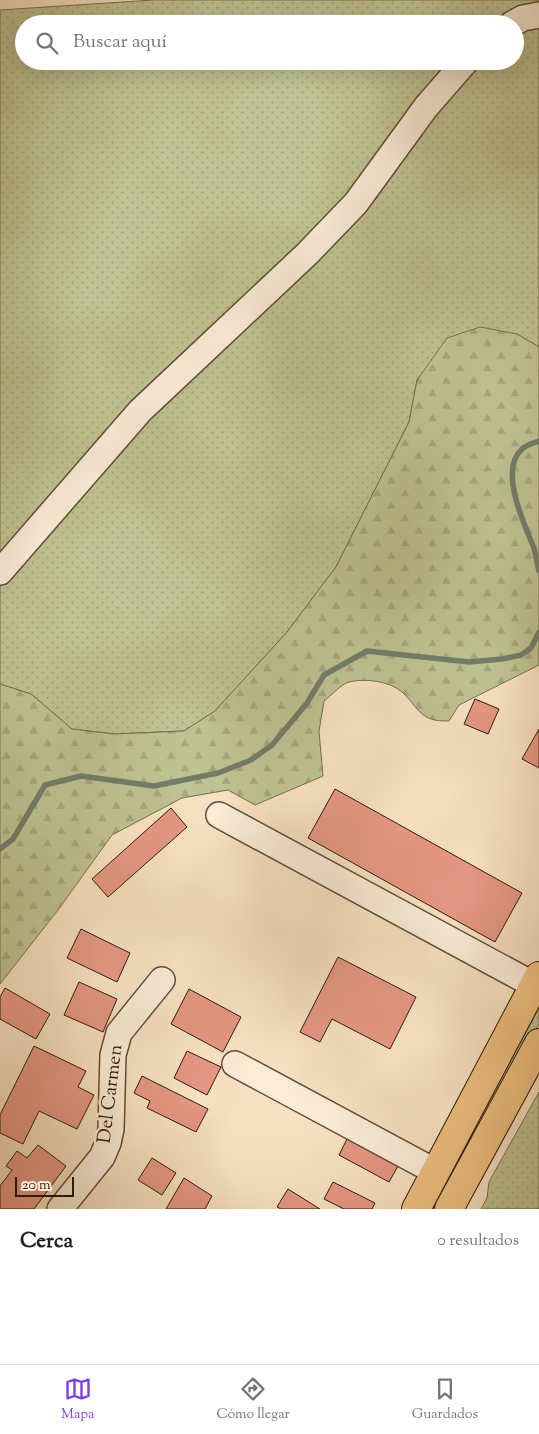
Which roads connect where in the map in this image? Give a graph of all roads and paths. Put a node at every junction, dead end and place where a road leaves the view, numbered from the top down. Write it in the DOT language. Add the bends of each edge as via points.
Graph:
graph roads {
  1 [pos="539,16"];
  2 [pos="524,18"];
  3 [pos="458,70"];
  4 [pos="0,572"];
  5 [pos="219,815"];
  6 [pos="162,980"];
  7 [pos="536,981"];
  8 [pos="539,1043"];
  9 [pos="235,1064"];
  10 [pos="436,1172"];
  11 [pos="60,1209"];
  12 [pos="416,1209"];
  13 [pos="449,1209"];
  1 -- 2 [label="street"];
  3 -- 4 [label="street" via="356,203 308,253 140,411"];
  5 -- 7 [label="street"];
  6 -- 11 [label="street, Del Carmen" via="119,1033 113,1054 108,1143 102,1157"];
  7 -- 10 [label="main road"];
  8 -- 13 [label="main road"];
  9 -- 10 [label="street"];
  10 -- 12 [label="main road"];
}
